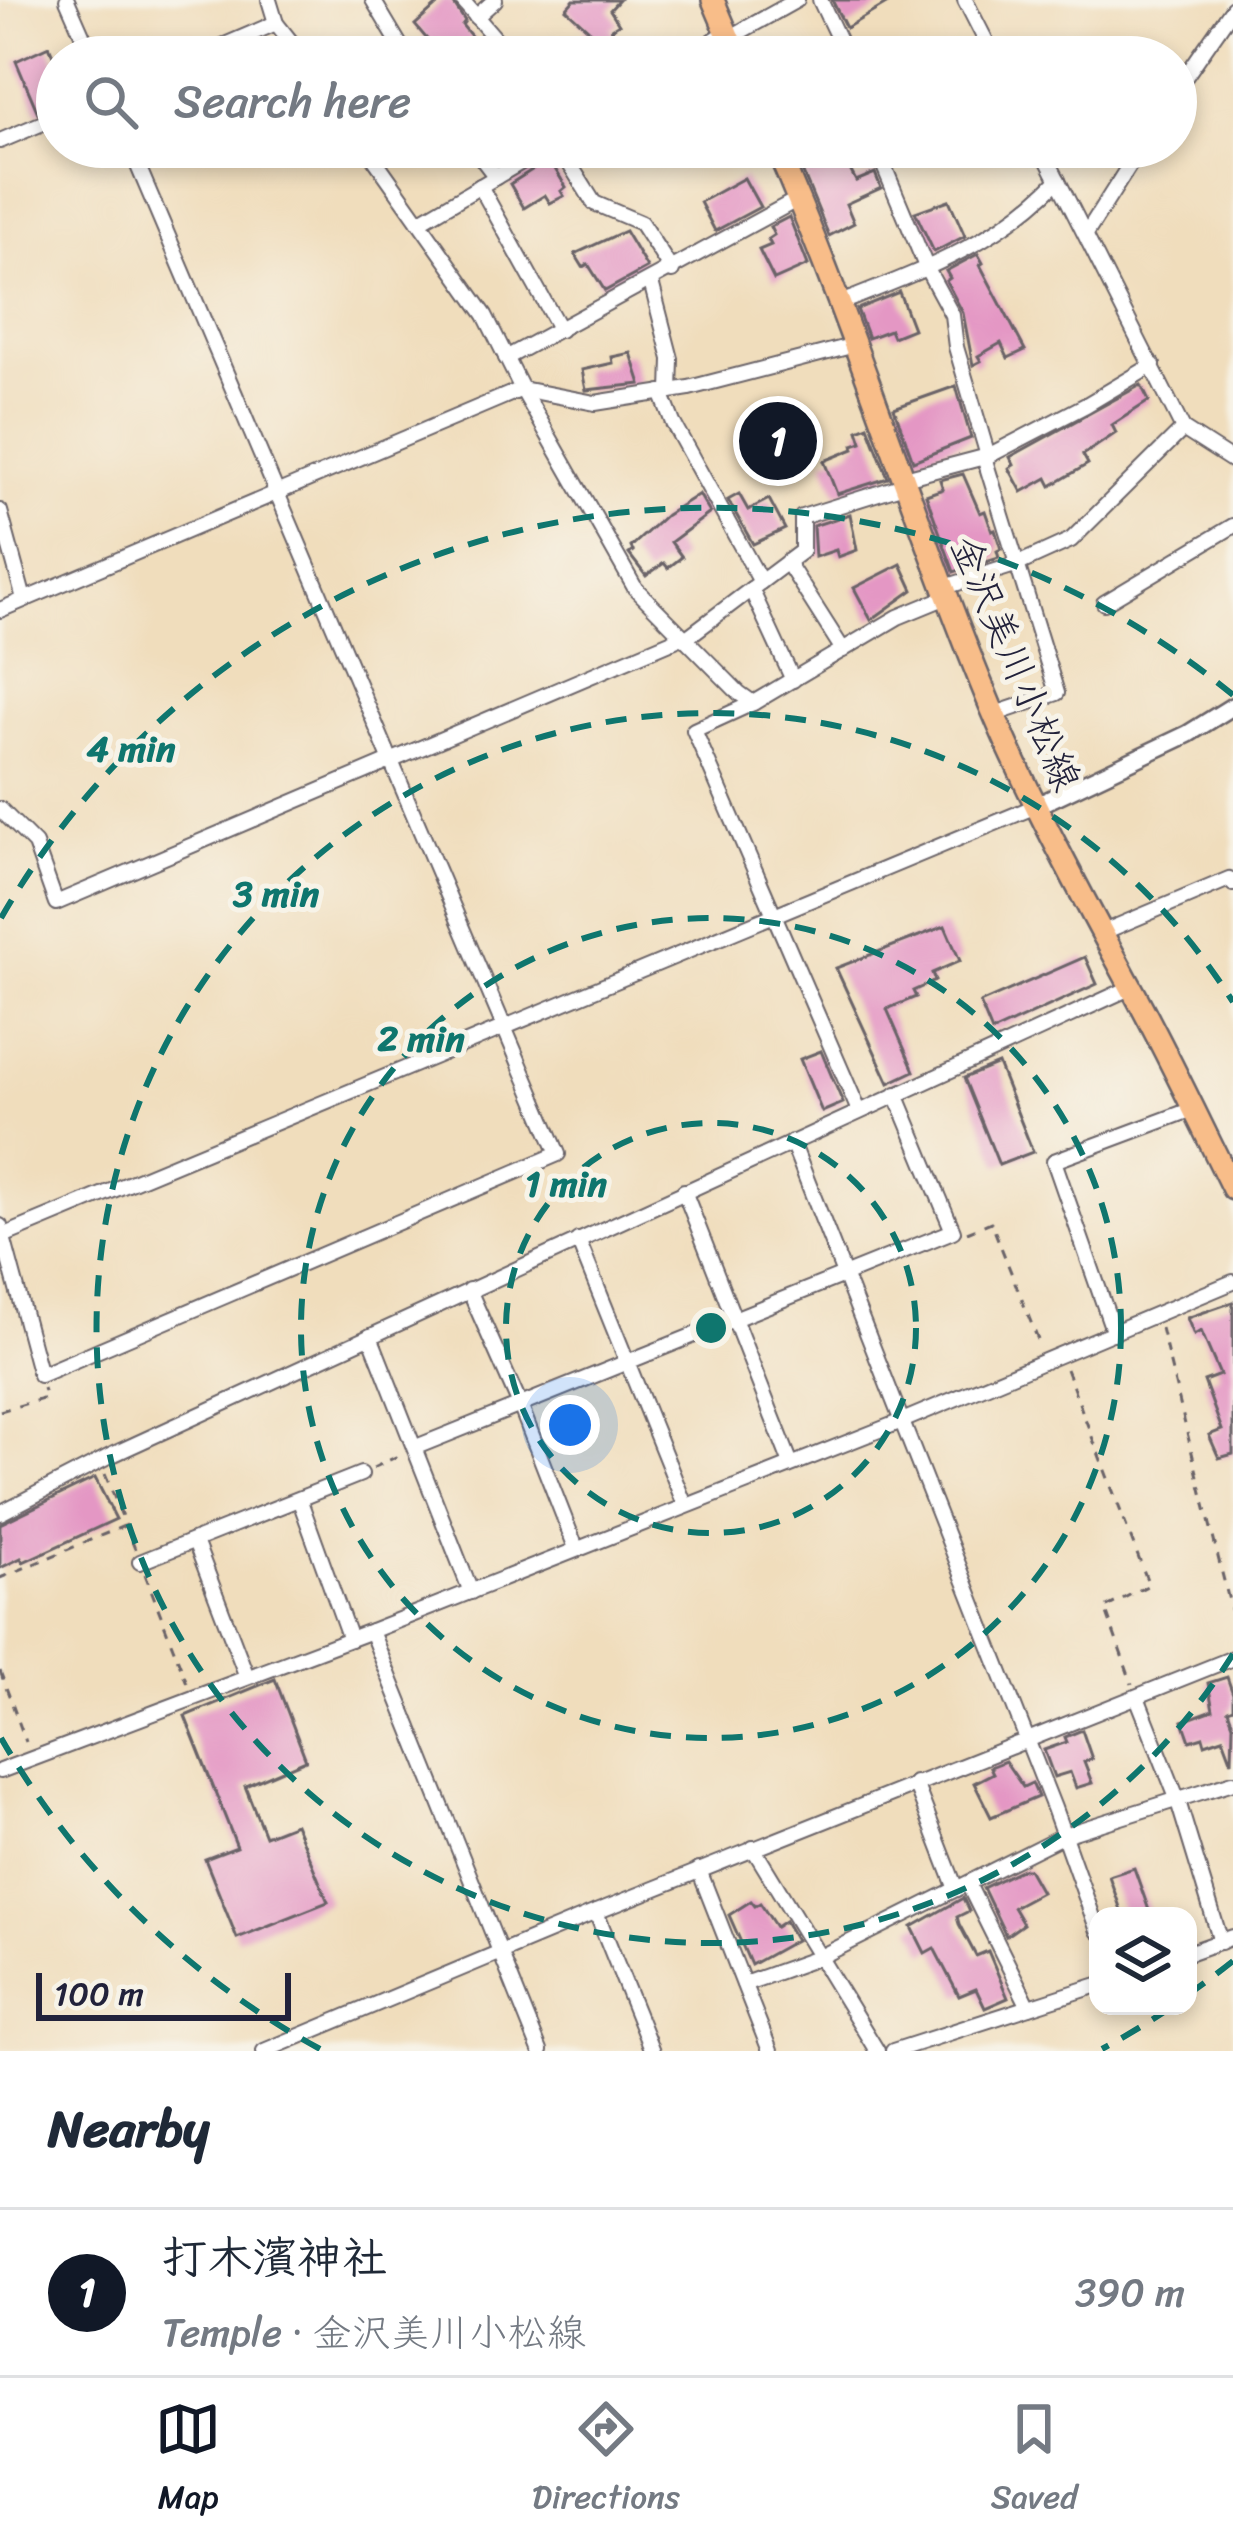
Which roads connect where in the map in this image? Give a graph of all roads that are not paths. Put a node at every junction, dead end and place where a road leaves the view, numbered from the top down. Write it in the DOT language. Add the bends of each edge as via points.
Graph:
graph roads {
  1 [pos="67,0"];
  2 [pos="373,0"];
  3 [pos="462,0"];
  4 [pos="495,0"];
  5 [pos="713,0"];
  6 [pos="797,0"];
  7 [pos="820,0"];
  8 [pos="965,0"];
  9 [pos="274,2"];
  10 [pos="1233,8"];
  11 [pos="476,17"];
  12 [pos="276,23"];
  13 [pos="83,36"];
  14 [pos="246,36"];
  15 [pos="286,36"];
  16 [pos="394,36"];
  17 [pos="493,36"];
  18 [pos="727,36"];
  19 [pos="741,36"];
  20 [pos="838,36"];
  21 [pos="983,36"];
  22 [pos="1197,60"];
  23 [pos="36,126"];
  24 [pos="0,141"];
  25 [pos="139,168"];
  26 [pos="381,168"];
  27 [pos="489,168"];
  28 [pos="511,168"];
  29 [pos="572,168"];
  30 [pos="785,168"];
  31 [pos="885,168"];
  32 [pos="1052,168"];
  33 [pos="1128,168"];
  34 [pos="496,177"];
  35 [pos="1058,180"];
  36 [pos="480,186"];
  37 [pos="799,199"];
  38 [pos="419,222"];
  39 [pos="1086,234"];
  40 [pos="927,269"];
  41 [pos="672,271"];
  42 [pos="651,282"];
  43 [pos="838,304"];
  44 [pos="560,330"];
  45 [pos="855,345"];
  46 [pos="506,358"];
  47 [pos="1153,365"];
  48 [pos="522,389"];
  49 [pos="666,392"];
  50 [pos="1183,429"];
  51 [pos="986,457"];
  52 [pos="1233,461"];
  53 [pos="902,482"];
  54 [pos="278,496"];
  55 [pos="0,511"];
  56 [pos="1233,526"];
  57 [pos="787,562"];
  58 [pos="1018,564"];
  59 [pos="756,585"];
  60 [pos="947,591"];
  61 [pos="24,599"];
  62 [pos="1104,603"];
  63 [pos="0,610"];
  64 [pos="683,638"];
  65 [pos="844,650"];
  66 [pos="794,680"];
  67 [pos="753,703"];
  68 [pos="1233,706"];
  69 [pos="994,714"];
  70 [pos="389,762"];
  71 [pos="1036,806"];
  72 [pos="0,809"];
  73 [pos="1233,884"];
  74 [pos="772,915"];
  75 [pos="1101,933"];
  76 [pos="1132,987"];
  77 [pos="502,1028"];
  78 [pos="896,1094"];
  79 [pos="1193,1109"];
  80 [pos="859,1111"];
  81 [pos="792,1142"];
  82 [pos="1233,1189"];
  83 [pos="684,1191"];
  84 [pos="2,1231"];
  85 [pos="578,1240"];
  86 [pos="842,1273"];
  87 [pos="1233,1282"];
  88 [pos="470,1290"];
  89 [pos="735,1317"];
  90 [pos="1114,1333"];
  91 [pos="370,1336"];
  92 [pos="627,1360"];
  93 [pos="520,1405"];
  94 [pos="902,1421"];
  95 [pos="416,1447"];
  96 [pos="791,1464"];
  97 [pos="361,1474"];
  98 [pos="300,1501"];
  99 [pos="685,1505"];
  100 [pos="0,1513"];
  101 [pos="195,1541"];
  102 [pos="575,1548"];
  103 [pos="140,1562"];
  104 [pos="471,1592"];
  105 [pos="371,1631"];
  106 [pos="350,1639"];
  107 [pos="1233,1658"];
  108 [pos="247,1677"];
  109 [pos="1137,1696"];
  110 [pos="1026,1738"];
  111 [pos="0,1771"];
  112 [pos="1233,1782"];
  113 [pos="915,1783"];
  114 [pos="1178,1798"];
  115 [pos="1064,1835"];
  116 [pos="753,1848"];
  117 [pos="700,1870"];
  118 [pos="962,1886"];
  119 [pos="1090,1907"];
  120 [pos="596,1912"];
  121 [pos="1227,1940"];
  122 [pos="1197,1950"];
  123 [pos="500,1951"];
  124 [pos="820,1957"];
  125 [pos="744,1984"];
  126 [pos="1089,1987"];
  127 [pos="1029,2007"];
  128 [pos="948,2033"];
  129 [pos="264,2051"];
  130 [pos="540,2051"];
  131 [pos="652,2051"];
  132 [pos="770,2051"];
  133 [pos="877,2051"];
  134 [pos="893,2051"];
  135 [pos="954,2051"];
  1 -- 13 [label="street"];
  2 -- 16 [label="street"];
  3 -- 11 [label="street"];
  4 -- 11 [label="street"];
  5 -- 18 [label="main road"];
  6 -- 19 [label="street"];
  7 -- 20 [label="street"];
  8 -- 21 [label="street"];
  9 -- 12 [label="street"];
  10 -- 22 [label="street"];
  11 -- 17 [label="street"];
  12 -- 14 [label="street"];
  12 -- 15 [label="street"];
  23 -- 24 [label="street"];
  25 -- 54 [label="street"];
  26 -- 38 [label="street"];
  27 -- 34 [label="street"];
  28 -- 34 [label="street"];
  29 -- 41 [label="street" via="594,203 641,224"];
  30 -- 37 [label="main road, 金沢美川小松線"];
  31 -- 40 [label="street"];
  32 -- 35 [label="street"];
  33 -- 39 [label="street"];
  34 -- 36 [label="street"];
  35 -- 39 [label="street"];
  35 -- 40 [label="street" via="984,242"];
  36 -- 38 [label="street"];
  36 -- 44 [label="street"];
  37 -- 41 [label="street"];
  37 -- 43 [label="main road, 金沢美川小松線"];
  38 -- 46 [label="street"];
  39 -- 47 [label="street"];
  40 -- 43 [label="street"];
  40 -- 51 [label="street" via="952,315"];
  41 -- 42 [label="street"];
  42 -- 44 [label="street"];
  42 -- 49 [label="street" via="671,358"];
  43 -- 45 [label="main road, 金沢美川小松線"];
  44 -- 46 [label="street"];
  45 -- 49 [label="street"];
  45 -- 53 [label="main road, 金沢美川小松線"];
  46 -- 48 [label="street"];
  47 -- 50 [label="street"];
  47 -- 51 [label="street"];
  48 -- 49 [label="street" via="595,403"];
  48 -- 54 [label="street"];
  48 -- 64 [label="street" via="635,588"];
  49 -- 59 [label="street" via="673,423"];
  50 -- 52 [label="street"];
  50 -- 58 [label="street" via="1071,540"];
  51 -- 53 [label="street"];
  51 -- 58 [label="street"];
  53 -- 57 [label="street" via="802,517 802,550"];
  53 -- 60 [label="main road, 金沢美川小松線"];
  54 -- 61 [label="street"];
  54 -- 70 [label="street"];
  55 -- 61 [label="street"];
  56 -- 62 [label="street"];
  57 -- 59 [label="street"];
  57 -- 65 [label="street"];
  58 -- 60 [label="street"];
  58 -- 69 [label="street" via="1057,694"];
  59 -- 64 [label="street"];
  59 -- 66 [label="street"];
  60 -- 65 [label="street"];
  60 -- 69 [label="main road, 金沢美川小松線"];
  61 -- 63 [label="street"];
  64 -- 67 [label="street"];
  64 -- 70 [label="street"];
  65 -- 66 [label="street"];
  66 -- 67 [label="street"];
  67 -- 74 [label="street" via="694,730"];
  68 -- 71 [label="street"];
  69 -- 71 [label="main road, 金沢美川小松線"];
  70 -- 72 [label="street" via="56,903 35,844"];
  70 -- 77 [label="street"];
  71 -- 74 [label="street"];
  71 -- 75 [label="main road, 金沢美川小松線"];
  73 -- 75 [label="street" via="1229,879"];
  74 -- 77 [label="street"];
  74 -- 80 [label="street"];
  75 -- 76 [label="main road, 金沢美川小松線"];
  76 -- 78 [label="street"];
  76 -- 79 [label="main road, 金沢美川小松線"];
  77 -- 84 [label="street"];
  77 -- 84 [label="street" via="558,1154 40,1375"];
  78 -- 80 [label="street"];
  78 -- 86 [label="street" via="953,1231"];
  79 -- 82 [label="main road, 金沢美川小松線"];
  79 -- 90 [label="street" via="1054,1162"];
  80 -- 81 [label="street"];
  81 -- 83 [label="street"];
  81 -- 86 [label="street"];
  83 -- 85 [label="street"];
  83 -- 89 [label="street"];
  85 -- 88 [label="street"];
  85 -- 92 [label="street"];
  86 -- 89 [label="street"];
  86 -- 94 [label="street"];
  87 -- 90 [label="street"];
  88 -- 91 [label="street"];
  88 -- 93 [label="street"];
  89 -- 92 [label="street"];
  89 -- 96 [label="street"];
  90 -- 94 [label="street"];
  91 -- 95 [label="street"];
  91 -- 100 [label="street"];
  92 -- 93 [label="street"];
  92 -- 99 [label="street"];
  93 -- 95 [label="street"];
  93 -- 102 [label="street"];
  94 -- 96 [label="street"];
  94 -- 110 [label="street"];
  95 -- 104 [label="street"];
  96 -- 99 [label="street"];
  97 -- 98 [label="street"];
  98 -- 101 [label="street"];
  98 -- 106 [label="street"];
  99 -- 102 [label="street"];
  101 -- 103 [label="street"];
  101 -- 108 [label="street"];
  102 -- 104 [label="street"];
  104 -- 105 [label="street"];
  105 -- 106 [label="street"];
  105 -- 123 [label="street"];
  106 -- 108 [label="street"];
  107 -- 109 [label="street"];
  108 -- 111 [label="street"];
  109 -- 110 [label="street"];
  109 -- 114 [label="street"];
  110 -- 113 [label="street"];
  110 -- 115 [label="street"];
  112 -- 114 [label="street"];
  113 -- 116 [label="street"];
  113 -- 118 [label="street"];
  114 -- 115 [label="street"];
  114 -- 121 [label="street"];
  115 -- 118 [label="street"];
  115 -- 119 [label="street"];
  116 -- 117 [label="street"];
  116 -- 124 [label="street"];
  117 -- 120 [label="street"];
  117 -- 125 [label="street"];
  118 -- 124 [label="street"];
  118 -- 127 [label="street"];
  120 -- 123 [label="street"];
  120 -- 131 [label="street"];
  121 -- 122 [label="street"];
  123 -- 129 [label="street"];
  123 -- 130 [label="street"];
  124 -- 125 [label="street"];
  124 -- 133 [label="street"];
  125 -- 132 [label="street"];
  126 -- 127 [label="street"];
  127 -- 128 [label="street"];
  128 -- 134 [label="street"];
  128 -- 135 [label="street"];
}
